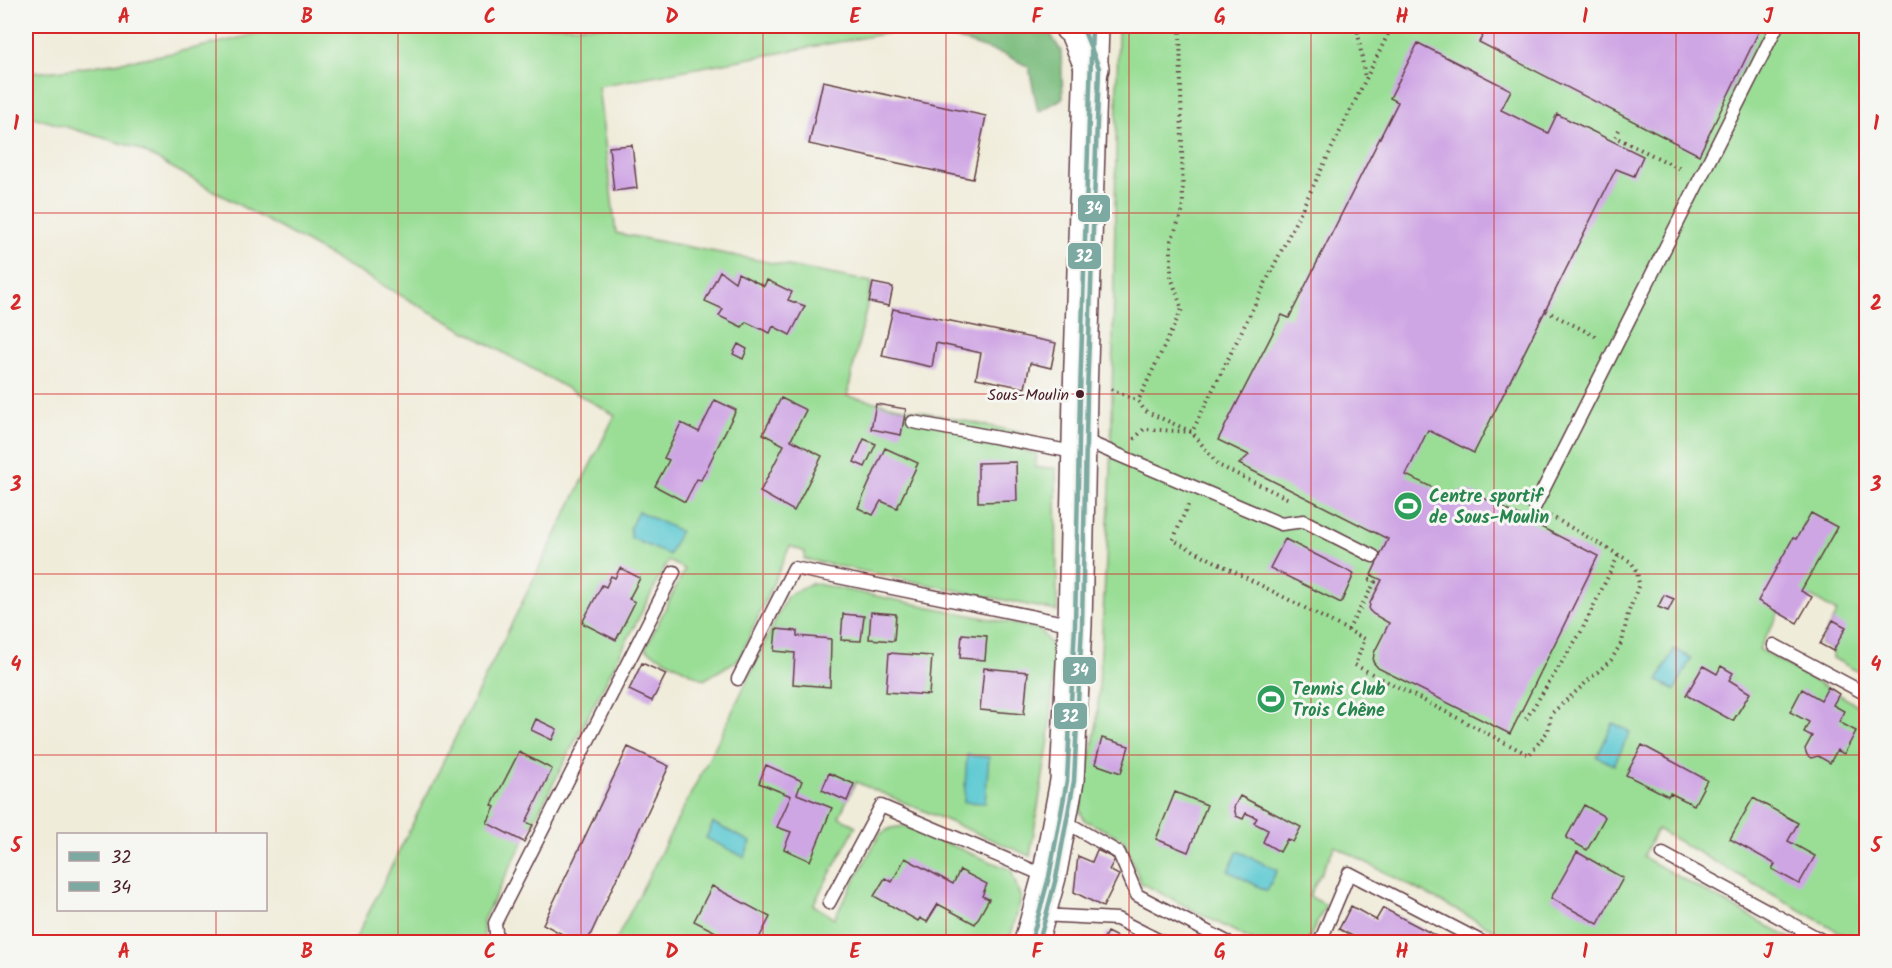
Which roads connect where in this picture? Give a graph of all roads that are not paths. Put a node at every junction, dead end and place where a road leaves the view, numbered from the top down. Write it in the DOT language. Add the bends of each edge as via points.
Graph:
graph roads {
  1 [pos="1071,26"];
  2 [pos="1092,26"];
  3 [pos="1777,26"];
  4 [pos="1092,68"];
  5 [pos="913,422"];
  6 [pos="1080,446"];
  7 [pos="1535,506"];
  8 [pos="1373,556"];
  9 [pos="674,572"];
  10 [pos="1075,625"];
  11 [pos="1774,645"];
  12 [pos="738,680"];
  13 [pos="1866,694"];
  14 [pos="1060,818"];
  15 [pos="1663,854"];
  16 [pos="1049,877"];
  17 [pos="829,903"];
  18 [pos="1035,929"];
  19 [pos="497,942"];
  20 [pos="1162,942"];
  21 [pos="1227,942"];
  22 [pos="1320,942"];
  23 [pos="1482,942"];
  24 [pos="1825,942"];
  1 -- 4 [label="main road"];
  2 -- 4 [label="main road"];
  3 -- 7 [label="lane"];
  4 -- 6 [label="main road"];
  5 -- 6 [label="lane"];
  6 -- 8 [label="lane" via="1195,487 1281,524 1304,521"];
  6 -- 10 [label="main road"];
  9 -- 19 [label="lane" via="495,923"];
  10 -- 12 [label="lane" via="794,568"];
  10 -- 14 [label="main road" via="1067,781"];
  11 -- 13 [label="lane"];
  14 -- 16 [label="main road"];
  14 -- 21 [label="lane" via="1119,853 1137,895"];
  15 -- 24 [label="lane"];
  16 -- 17 [label="lane" via="881,806"];
  16 -- 18 [label="main road"];
  18 -- 20 [label="lane" via="1117,919"];
  22 -- 23 [label="lane" via="1349,873"];
}
